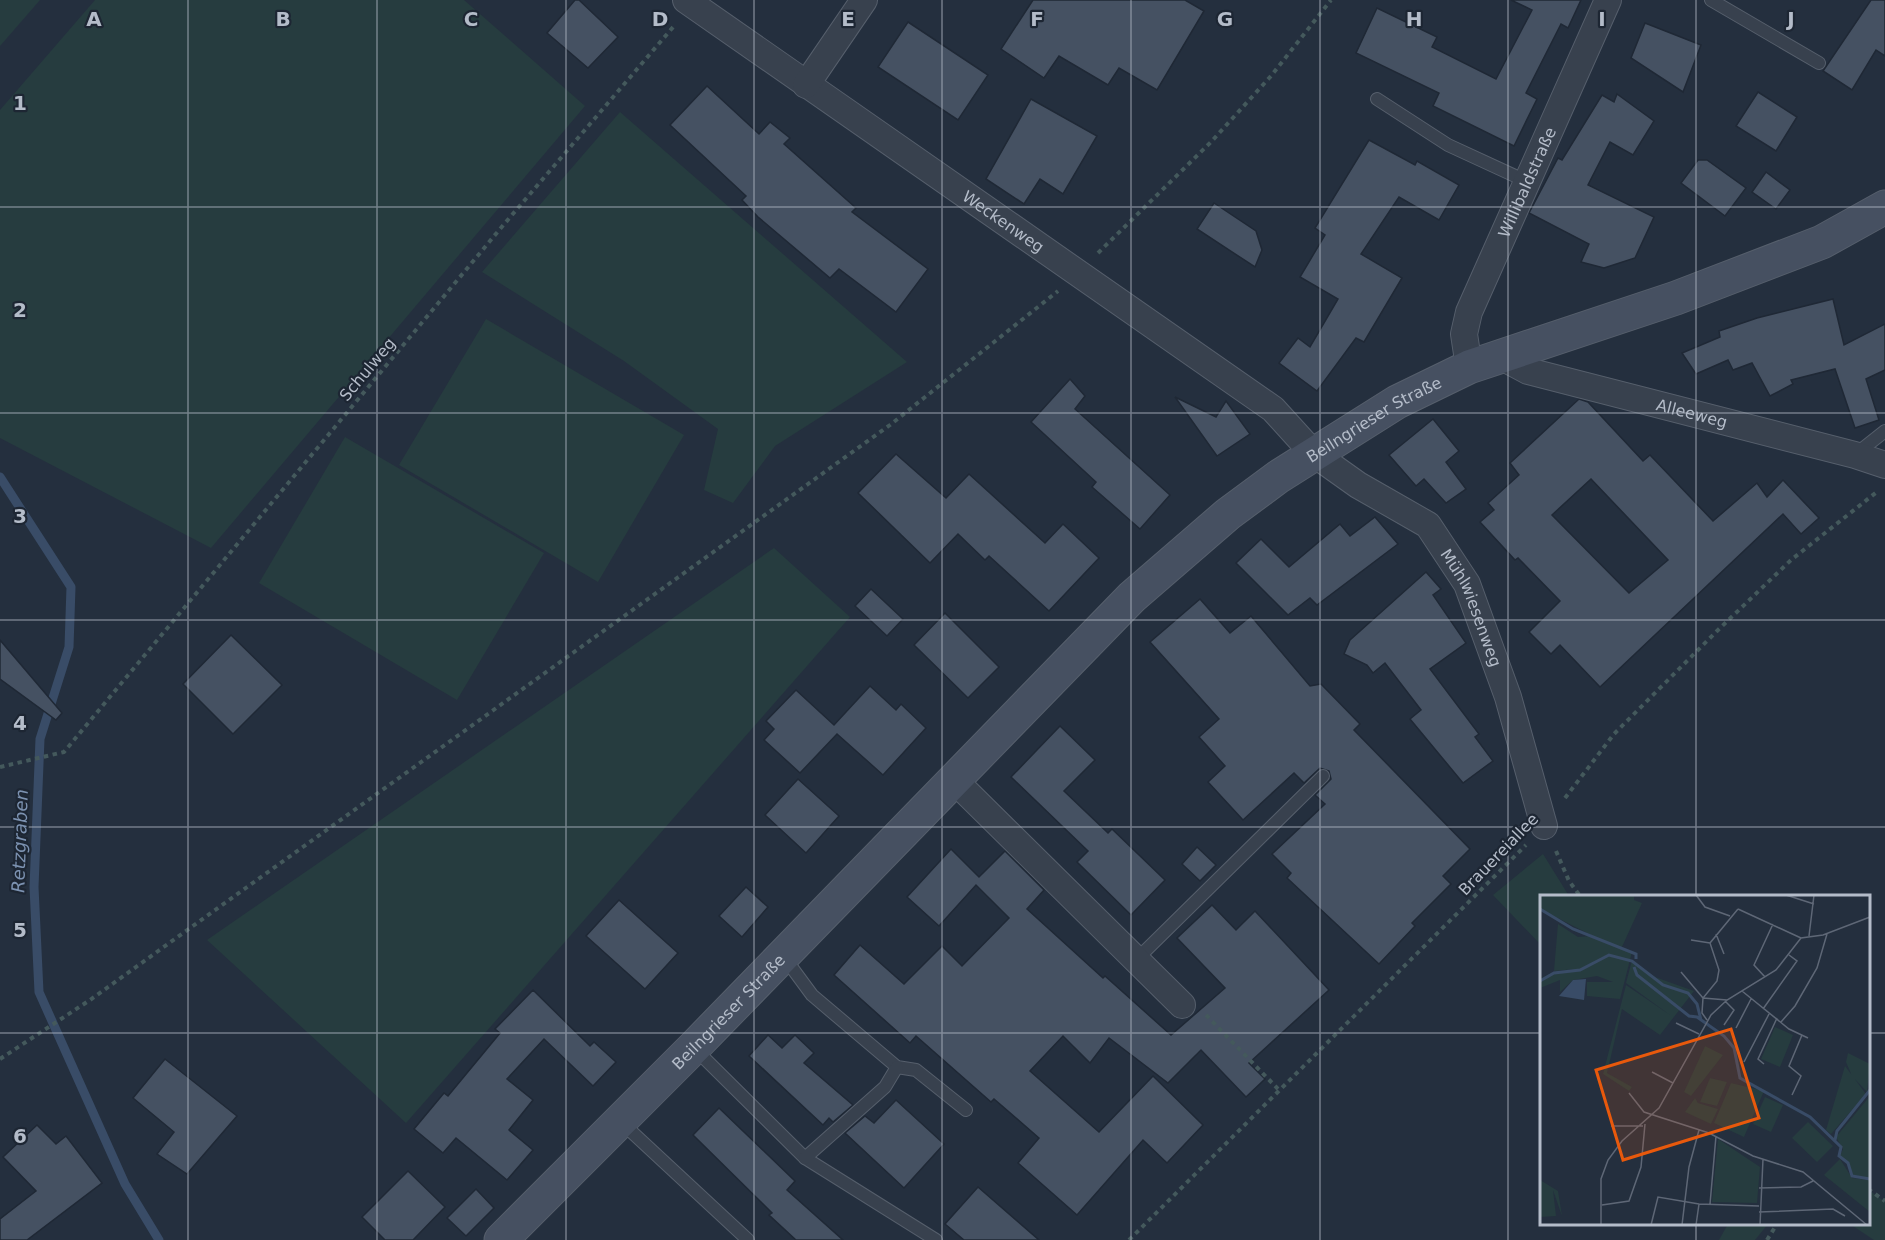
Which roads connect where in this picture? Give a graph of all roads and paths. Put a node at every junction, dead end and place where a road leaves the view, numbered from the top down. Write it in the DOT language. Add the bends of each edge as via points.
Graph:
graph roads {
  1 [pos="864,0"];
  2 [pos="1331,0"];
  3 [pos="1608,0"];
  4 [pos="1711,0"];
  5 [pos="689,2"];
  6 [pos="1819,63"];
  7 [pos="806,85"];
  8 [pos="1377,99"];
  9 [pos="1526,181"];
  10 [pos="1885,207"];
  11 [pos="1077,274"];
  12 [pos="1500,356"];
  13 [pos="1469,367"];
  14 [pos="1885,431"];
  15 [pos="1313,453"];
  16 [pos="1855,455"];
  17 [pos="1885,465"];
  18 [pos="1885,486"];
  19 [pos="0,767"];
  20 [pos="1323,776"];
  21 [pos="954,780"];
  22 [pos="1544,825"];
  23 [pos="1579,895"];
  24 [pos="783,956"];
  25 [pos="1138,958"];
  26 [pos="1182,1005"];
  27 [pos="694,1047"];
  28 [pos="0,1059"];
  29 [pos="897,1067"];
  30 [pos="1278,1089"];
  31 [pos="966,1110"];
  32 [pos="620,1121"];
  33 [pos="805,1158"];
  34 [pos="1870,1190"];
  35 [pos="1885,1201"];
  36 [pos="1776,1225"];
  37 [pos="501,1240"];
  38 [pos="748,1240"];
  39 [pos="936,1240"];
  40 [pos="1129,1240"];
  41 [pos="1767,1240"];
  1 -- 7 [label="street"];
  2 -- 11 [label="path" via="1271,76 1210,142"];
  3 -- 9 [label="street, Willibaldstraße"];
  4 -- 6 [label="lane"];
  5 -- 7 [label="street, Weckenweg"];
  5 -- 19 [label="path, Schulweg" via="64,752"];
  7 -- 11 [label="street, Weckenweg"];
  8 -- 9 [label="lane" via="1448,145"];
  9 -- 13 [label="street, Willibaldstraße" via="1469,312 1464,334"];
  10 -- 12 [label="main road, Beilngrieser Straße" via="1812,246 1676,298"];
  11 -- 15 [label="street, Weckenweg" via="1273,409"];
  11 -- 28 [label="path" via="890,425 90,1000"];
  12 -- 13 [label="main road, Beilngrieser Straße"];
  12 -- 16 [label="street, Alleeweg" via="1528,371"];
  13 -- 15 [label="main road, Beilngrieser Straße" via="1397,402"];
  14 -- 16 [label="lane"];
  15 -- 21 [label="main road, Beilngrieser Straße" via="1228,514 1132,597"];
  15 -- 22 [label="street, Mühlwiesenweg" via="1358,485 1428,525 1467,584 1508,697"];
  16 -- 17 [label="street, Alleeweg"];
  18 -- 22 [label="path, Brauereiallee" via="1791,560 1717,631 1614,734"];
  20 -- 25 [label="lane"];
  21 -- 24 [label="main road, Beilngrieser Straße"];
  21 -- 25 [label="street"];
  22 -- 23 [label="path"];
  22 -- 30 [label="path, Brauereiallee"];
  24 -- 27 [label="main road, Beilngrieser Straße"];
  24 -- 29 [label="lane" via="812,995"];
  25 -- 26 [label="street"];
  26 -- 30 [label="path" via="1200,1008"];
  27 -- 32 [label="main road, Beilngrieser Straße"];
  27 -- 33 [label="lane"];
  29 -- 31 [label="lane" via="916,1070"];
  29 -- 33 [label="lane" via="885,1087"];
  30 -- 40 [label="path, Brauereiallee"];
  32 -- 37 [label="main road, Beilngrieser Straße"];
  32 -- 38 [label="lane"];
  33 -- 39 [label="lane"];
  34 -- 35 [label="path"];
  36 -- 41 [label="path"];
}
